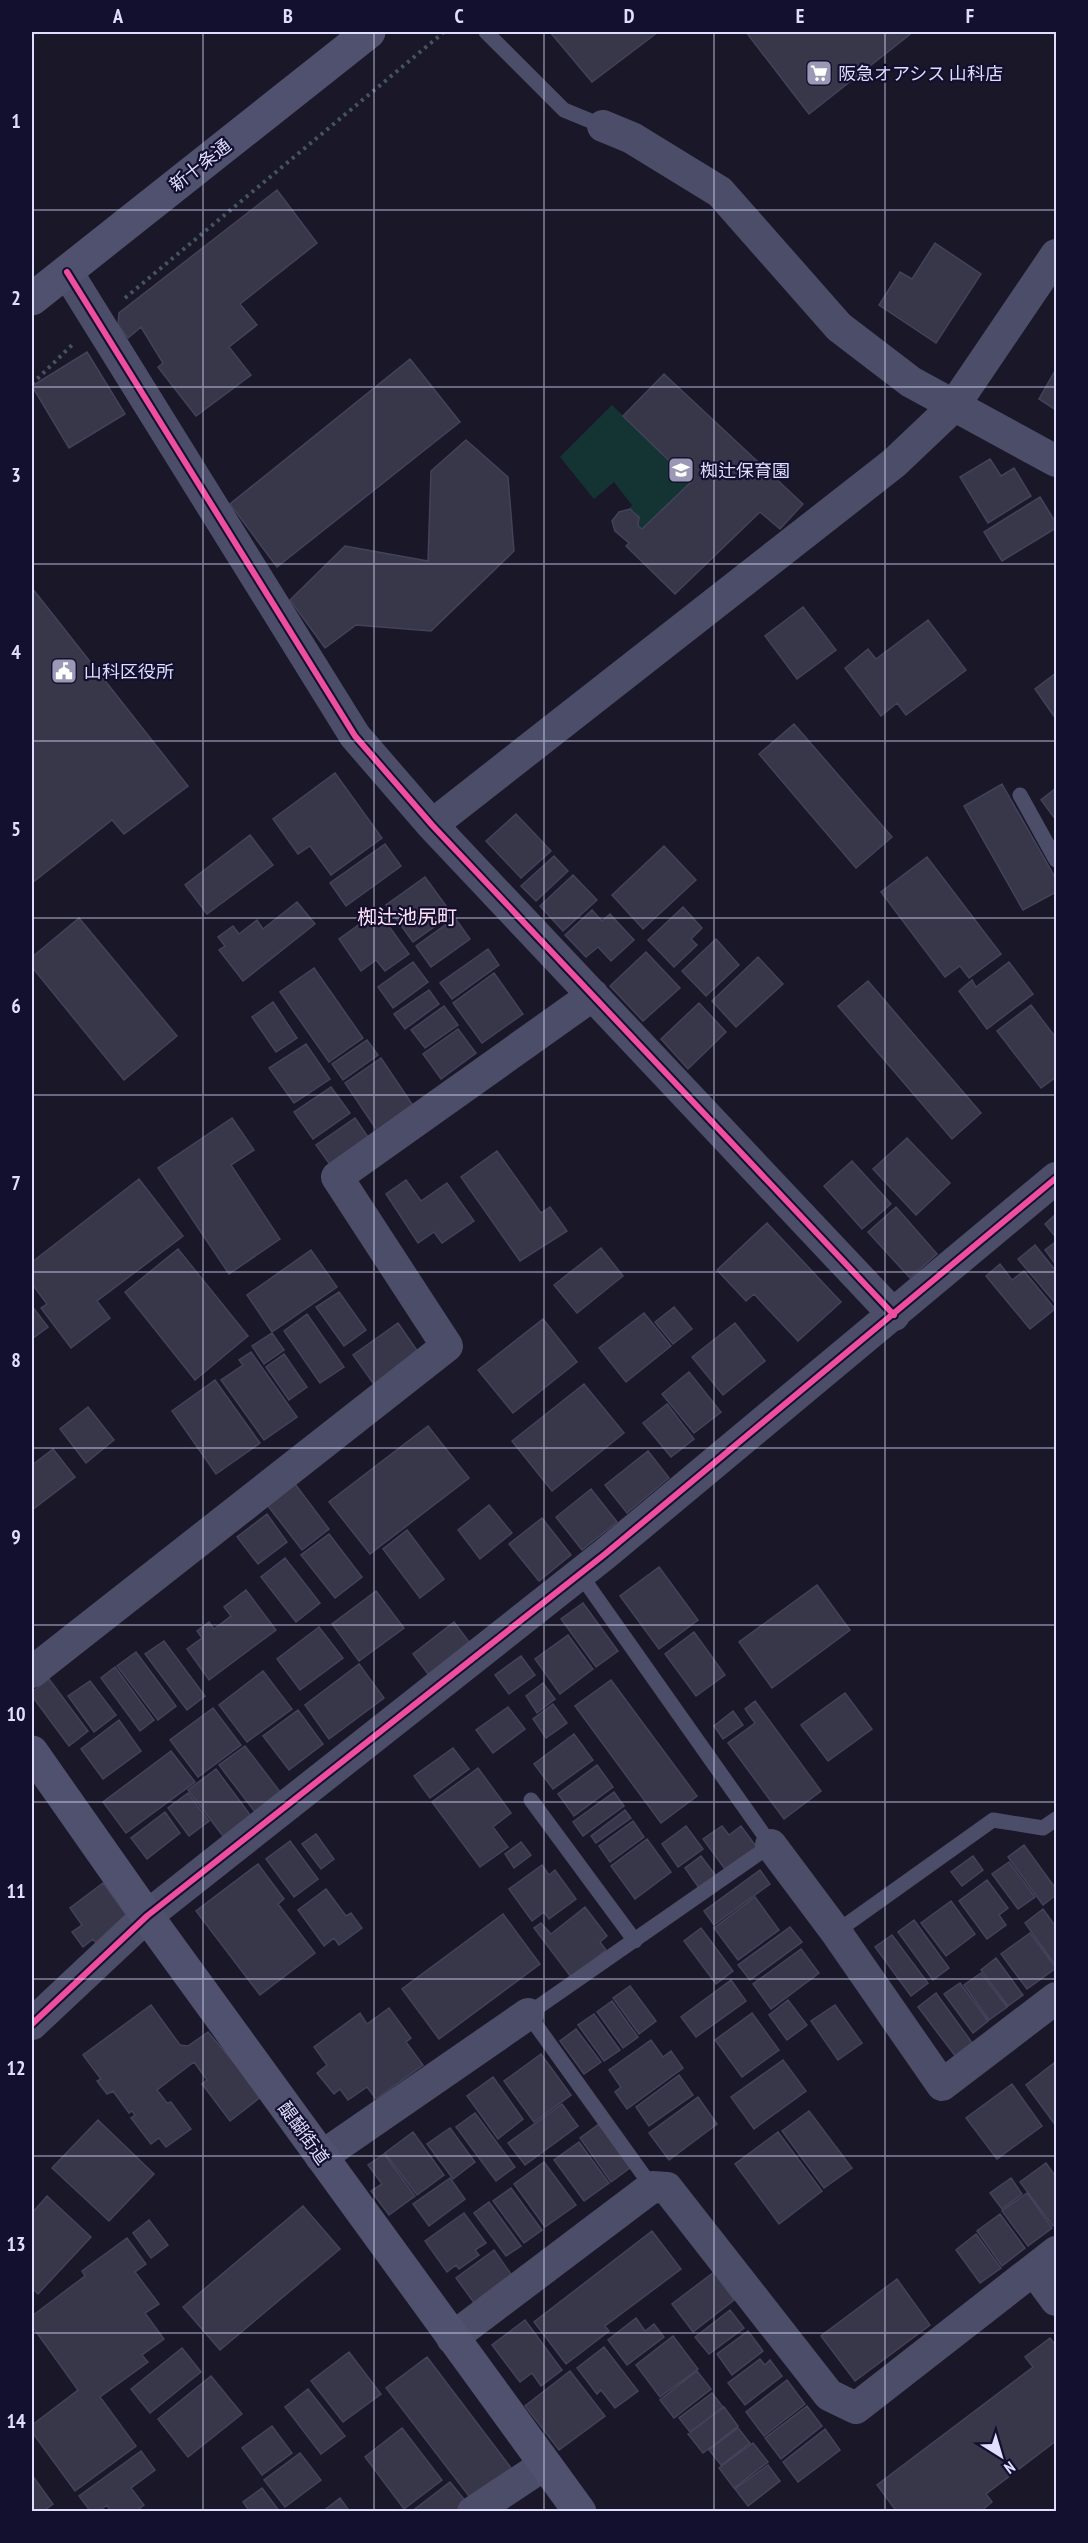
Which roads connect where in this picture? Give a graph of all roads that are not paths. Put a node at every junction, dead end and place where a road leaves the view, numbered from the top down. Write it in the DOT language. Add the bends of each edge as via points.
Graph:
graph roads {
  1 [pos="369,32"];
  2 [pos="486,32"];
  3 [pos="603,126"];
  4 [pos="1056,255"];
  5 [pos="67,272"];
  6 [pos="32,299"];
  7 [pos="953,407"];
  8 [pos="1056,461"];
  9 [pos="1020,795"];
  10 [pos="432,825"];
  11 [pos="1056,860"];
  12 [pos="593,995"];
  13 [pos="1056,1178"];
  14 [pos="894,1315"];
  15 [pos="580,1574"];
  16 [pos="32,1672"];
  17 [pos="32,1752"];
  18 [pos="531,1800"];
  19 [pos="1056,1819"];
  20 [pos="771,1845"];
  21 [pos="147,1916"];
  22 [pos="836,1932"];
  23 [pos="635,1941"];
  24 [pos="1056,1998"];
  25 [pos="528,2014"];
  26 [pos="32,2024"];
  27 [pos="321,2157"];
  28 [pos="652,2187"];
  29 [pos="1045,2261"];
  30 [pos="1056,2300"];
  31 [pos="452,2338"];
  32 [pos="544,2465"];
  33 [pos="473,2511"];
  34 [pos="580,2511"];
  1 -- 5 [label="main road, 新十条通"];
  2 -- 3 [label="lane" via="564,110"];
  3 -- 7 [label="street" via="632,138 720,192 839,327 911,382"];
  4 -- 7 [label="street"];
  5 -- 6 [label="main road, 新十条通"];
  5 -- 10 [label="street" via="355,736"];
  7 -- 8 [label="street"];
  7 -- 10 [label="street" via="894,463"];
  9 -- 11 [label="lane"];
  10 -- 12 [label="street"];
  12 -- 14 [label="street"];
  12 -- 16 [label="street" via="337,1176 447,1346"];
  13 -- 14 [label="street"];
  14 -- 15 [label="street"];
  15 -- 20 [label="lane"];
  15 -- 21 [label="street"];
  17 -- 21 [label="main road, 醍醐街道"];
  18 -- 23 [label="lane"];
  19 -- 22 [label="lane" via="1043,1828 993,1820"];
  20 -- 22 [label="street"];
  20 -- 23 [label="lane"];
  21 -- 26 [label="street"];
  21 -- 27 [label="main road, 醍醐街道"];
  22 -- 24 [label="street" via="942,2085"];
  23 -- 25 [label="lane"];
  25 -- 27 [label="street"];
  25 -- 28 [label="lane"];
  27 -- 31 [label="main road, 醍醐街道"];
  28 -- 29 [label="street" via="668,2188 829,2395 856,2408"];
  28 -- 31 [label="street"];
  29 -- 30 [label="street"];
  31 -- 32 [label="main road, 醍醐街道"];
  32 -- 33 [label="street"];
  32 -- 34 [label="main road, 醍醐街道"];
}
